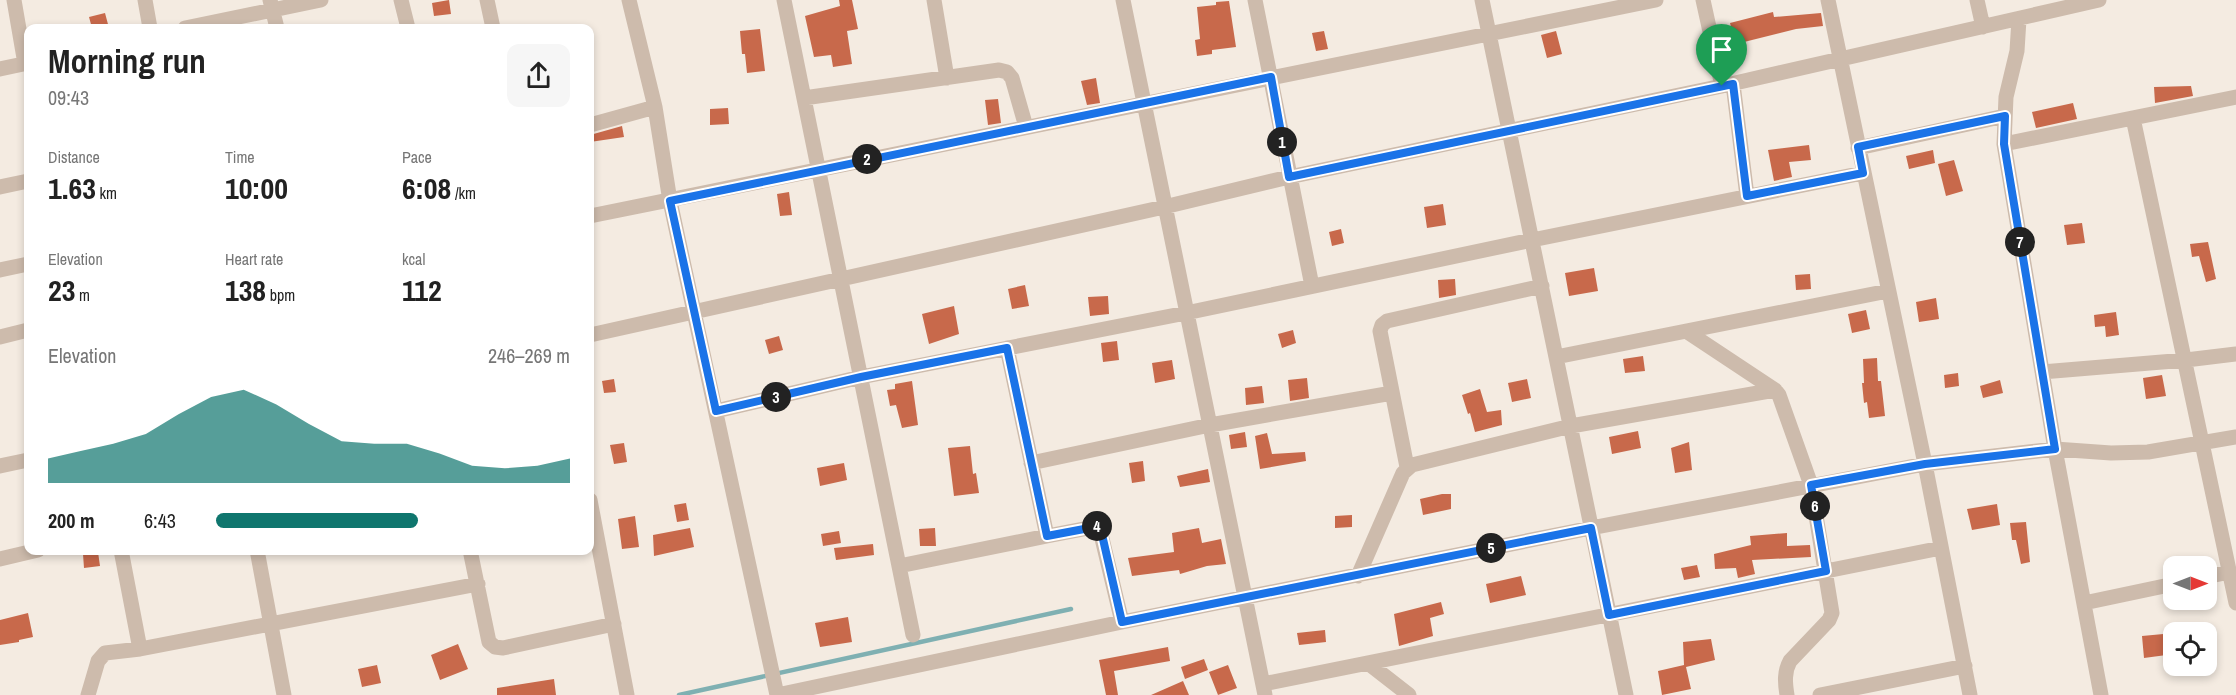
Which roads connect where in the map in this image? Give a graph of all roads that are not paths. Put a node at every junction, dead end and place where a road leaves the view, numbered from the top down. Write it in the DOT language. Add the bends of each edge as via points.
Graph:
graph roads {
  1 [pos="14,0"];
  2 [pos="145,0"];
  3 [pos="321,0"];
  4 [pos="401,0"];
  5 [pos="487,0"];
  6 [pos="628,0"];
  7 [pos="784,0"];
  8 [pos="934,0"];
  9 [pos="1123,0"];
  10 [pos="1482,0"];
  11 [pos="1654,0"];
  12 [pos="1704,0"];
  13 [pos="1828,0"];
  14 [pos="1977,0"];
  15 [pos="2099,0"];
  16 [pos="1260,1"];
  17 [pos="272,5"];
  18 [pos="2019,19"];
  19 [pos="149,24"];
  20 [pos="200,24"];
  21 [pos="277,24"];
  22 [pos="407,24"];
  23 [pos="492,24"];
  24 [pos="1983,27"];
  25 [pos="1490,35"];
  26 [pos="24,48"];
  27 [pos="1839,59"];
  28 [pos="24,64"];
  29 [pos="0,69"];
  30 [pos="1271,77"];
  31 [pos="947,78"];
  32 [pos="1728,85"];
  33 [pos="2236,97"];
  34 [pos="804,98"];
  35 [pos="1143,104"];
  36 [pos="655,107"];
  37 [pos="2005,116"];
  38 [pos="2133,118"];
  39 [pos="594,124"];
  40 [pos="1026,127"];
  41 [pos="1510,131"];
  42 [pos="2004,144"];
  43 [pos="1858,147"];
  44 [pos="818,170"];
  45 [pos="1863,173"];
  46 [pos="1289,177"];
  47 [pos="24,182"];
  48 [pos="0,187"];
  49 [pos="1747,196"];
  50 [pos="670,201"];
  51 [pos="1164,207"];
  52 [pos="594,215"];
  53 [pos="1532,240"];
  54 [pos="24,265"];
  55 [pos="0,270"];
  56 [pos="842,279"];
  57 [pos="1312,286"];
  58 [pos="1542,286"];
  59 [pos="1888,291"];
  60 [pos="694,312"];
  61 [pos="1186,313"];
  62 [pos="24,331"];
  63 [pos="1686,332"];
  64 [pos="594,334"];
  65 [pos="0,337"];
  66 [pos="1007,348"];
  67 [pos="2236,354"];
  68 [pos="1556,357"];
  69 [pos="2186,360"];
  70 [pos="2042,372"];
  71 [pos="861,377"];
  72 [pos="1775,390"];
  73 [pos="1392,393"];
  74 [pos="716,411"];
  75 [pos="1209,425"];
  76 [pos="1571,426"];
  77 [pos="2236,437"];
  78 [pos="2201,443"];
  79 [pos="2055,449"];
  80 [pos="24,461"];
  81 [pos="1031,463"];
  82 [pos="1925,464"];
  83 [pos="0,466"];
  84 [pos="1407,467"];
  85 [pos="1811,485"];
  86 [pos="594,521"];
  87 [pos="1591,528"];
  88 [pos="1047,536"];
  89 [pos="1941,548"];
  90 [pos="24,553"];
  91 [pos="122,555"];
  92 [pos="257,555"];
  93 [pos="471,555"];
  94 [pos="0,559"];
  95 [pos="899,566"];
  96 [pos="1826,571"];
  97 [pos="2229,572"];
  98 [pos="2217,575"];
  99 [pos="1358,576"];
  100 [pos="478,584"];
  101 [pos="2163,586"];
  102 [pos="1245,598"];
  103 [pos="2084,603"];
  104 [pos="2236,603"];
  105 [pos="1609,615"];
  106 [pos="1122,622"];
  107 [pos="272,624"];
  108 [pos="614,624"];
  109 [pos="913,635"];
  110 [pos="140,649"];
  111 [pos="1368,663"];
  112 [pos="1965,666"];
  113 [pos="1264,689"];
  114 [pos="88,695"];
  115 [pos="284,695"];
  116 [pos="627,695"];
  117 [pos="777,695"];
  118 [pos="1409,695"];
  119 [pos="1626,695"];
  120 [pos="1787,695"];
  121 [pos="1820,695"];
  122 [pos="1970,695"];
  123 [pos="2101,695"];
  1 -- 26 [label="street"];
  2 -- 19 [label="street"];
  3 -- 17 [label="street"];
  4 -- 22 [label="street"];
  5 -- 23 [label="street"];
  6 -- 36 [label="street"];
  7 -- 34 [label="street"];
  8 -- 31 [label="street"];
  9 -- 35 [label="street"];
  10 -- 25 [label="street"];
  11 -- 25 [label="street"];
  12 -- 32 [label="street"];
  13 -- 27 [label="street"];
  14 -- 24 [label="street"];
  15 -- 18 [label="street"];
  16 -- 30 [label="street"];
  17 -- 20 [label="street"];
  17 -- 21 [label="street"];
  18 -- 24 [label="street"];
  18 -- 37 [label="street"];
  24 -- 27 [label="street"];
  25 -- 30 [label="street"];
  25 -- 41 [label="street"];
  27 -- 32 [label="street"];
  27 -- 43 [label="street"];
  28 -- 29 [label="street"];
  30 -- 35 [label="street"];
  30 -- 46 [label="street"];
  31 -- 34 [label="street"];
  31 -- 40 [label="street" via="1007,72"];
  32 -- 41 [label="street"];
  32 -- 49 [label="street"];
  33 -- 38 [label="street"];
  34 -- 44 [label="street"];
  35 -- 40 [label="street"];
  35 -- 51 [label="street"];
  36 -- 39 [label="street"];
  36 -- 50 [label="street"];
  37 -- 42 [label="street"];
  37 -- 43 [label="street"];
  38 -- 42 [label="street"];
  38 -- 69 [label="street"];
  40 -- 44 [label="street"];
  41 -- 46 [label="street"];
  41 -- 53 [label="street"];
  42 -- 70 [label="street"];
  43 -- 45 [label="street"];
  44 -- 50 [label="street"];
  44 -- 56 [label="street"];
  45 -- 49 [label="street"];
  45 -- 59 [label="street"];
  46 -- 51 [label="street"];
  46 -- 57 [label="street"];
  47 -- 48 [label="street"];
  49 -- 53 [label="street"];
  50 -- 52 [label="street"];
  50 -- 60 [label="street"];
  51 -- 56 [label="street"];
  51 -- 61 [label="street"];
  53 -- 57 [label="street"];
  53 -- 58 [label="street"];
  54 -- 55 [label="street"];
  56 -- 60 [label="street"];
  56 -- 71 [label="street"];
  57 -- 61 [label="street"];
  58 -- 68 [label="street"];
  58 -- 73 [label="street" via="1387,321 1380,332"];
  59 -- 63 [label="street"];
  59 -- 82 [label="street"];
  60 -- 64 [label="street"];
  60 -- 74 [label="street"];
  61 -- 66 [label="street"];
  61 -- 75 [label="street"];
  62 -- 65 [label="street"];
  63 -- 68 [label="street"];
  63 -- 72 [label="street"];
  66 -- 71 [label="street"];
  66 -- 81 [label="street"];
  67 -- 69 [label="street"];
  68 -- 76 [label="street"];
  69 -- 70 [label="street"];
  69 -- 78 [label="street"];
  70 -- 79 [label="street"];
  71 -- 74 [label="street"];
  71 -- 95 [label="street"];
  72 -- 76 [label="street"];
  72 -- 85 [label="street" via="1783,401"];
  73 -- 75 [label="street"];
  73 -- 84 [label="street"];
  74 -- 117 [label="street"];
  75 -- 81 [label="street"];
  75 -- 102 [label="street"];
  76 -- 84 [label="street"];
  76 -- 87 [label="street"];
  77 -- 78 [label="street"];
  78 -- 79 [label="street" via="2148,452"];
  78 -- 97 [label="street"];
  79 -- 82 [label="street"];
  79 -- 103 [label="street"];
  80 -- 83 [label="street"];
  81 -- 88 [label="street"];
  82 -- 85 [label="street"];
  82 -- 89 [label="street"];
  84 -- 99 [label="street"];
  85 -- 87 [label="street"];
  85 -- 96 [label="street"];
  86 -- 108 [label="street"];
  87 -- 99 [label="street"];
  87 -- 105 [label="street"];
  88 -- 95 [label="street"];
  88 -- 106 [label="street" via="1100,526"];
  89 -- 96 [label="street"];
  89 -- 112 [label="street"];
  90 -- 94 [label="street"];
  91 -- 110 [label="street"];
  92 -- 107 [label="street"];
  93 -- 100 [label="street"];
  95 -- 109 [label="street"];
  96 -- 105 [label="street"];
  96 -- 120 [label="street" via="1832,613 1786,667"];
  97 -- 98 [label="street"];
  97 -- 104 [label="street"];
  99 -- 102 [label="street"];
  100 -- 107 [label="street"];
  100 -- 108 [label="street" via="489,642 495,647"];
  101 -- 103 [label="street"];
  102 -- 106 [label="street"];
  102 -- 113 [label="street"];
  103 -- 123 [label="street"];
  105 -- 111 [label="street"];
  105 -- 119 [label="street"];
  106 -- 117 [label="street"];
  107 -- 110 [label="street"];
  107 -- 115 [label="street"];
  108 -- 116 [label="street"];
  110 -- 114 [label="street" via="105,653"];
  111 -- 113 [label="street"];
  111 -- 118 [label="street"];
  112 -- 121 [label="street"];
  112 -- 122 [label="street"];
}
